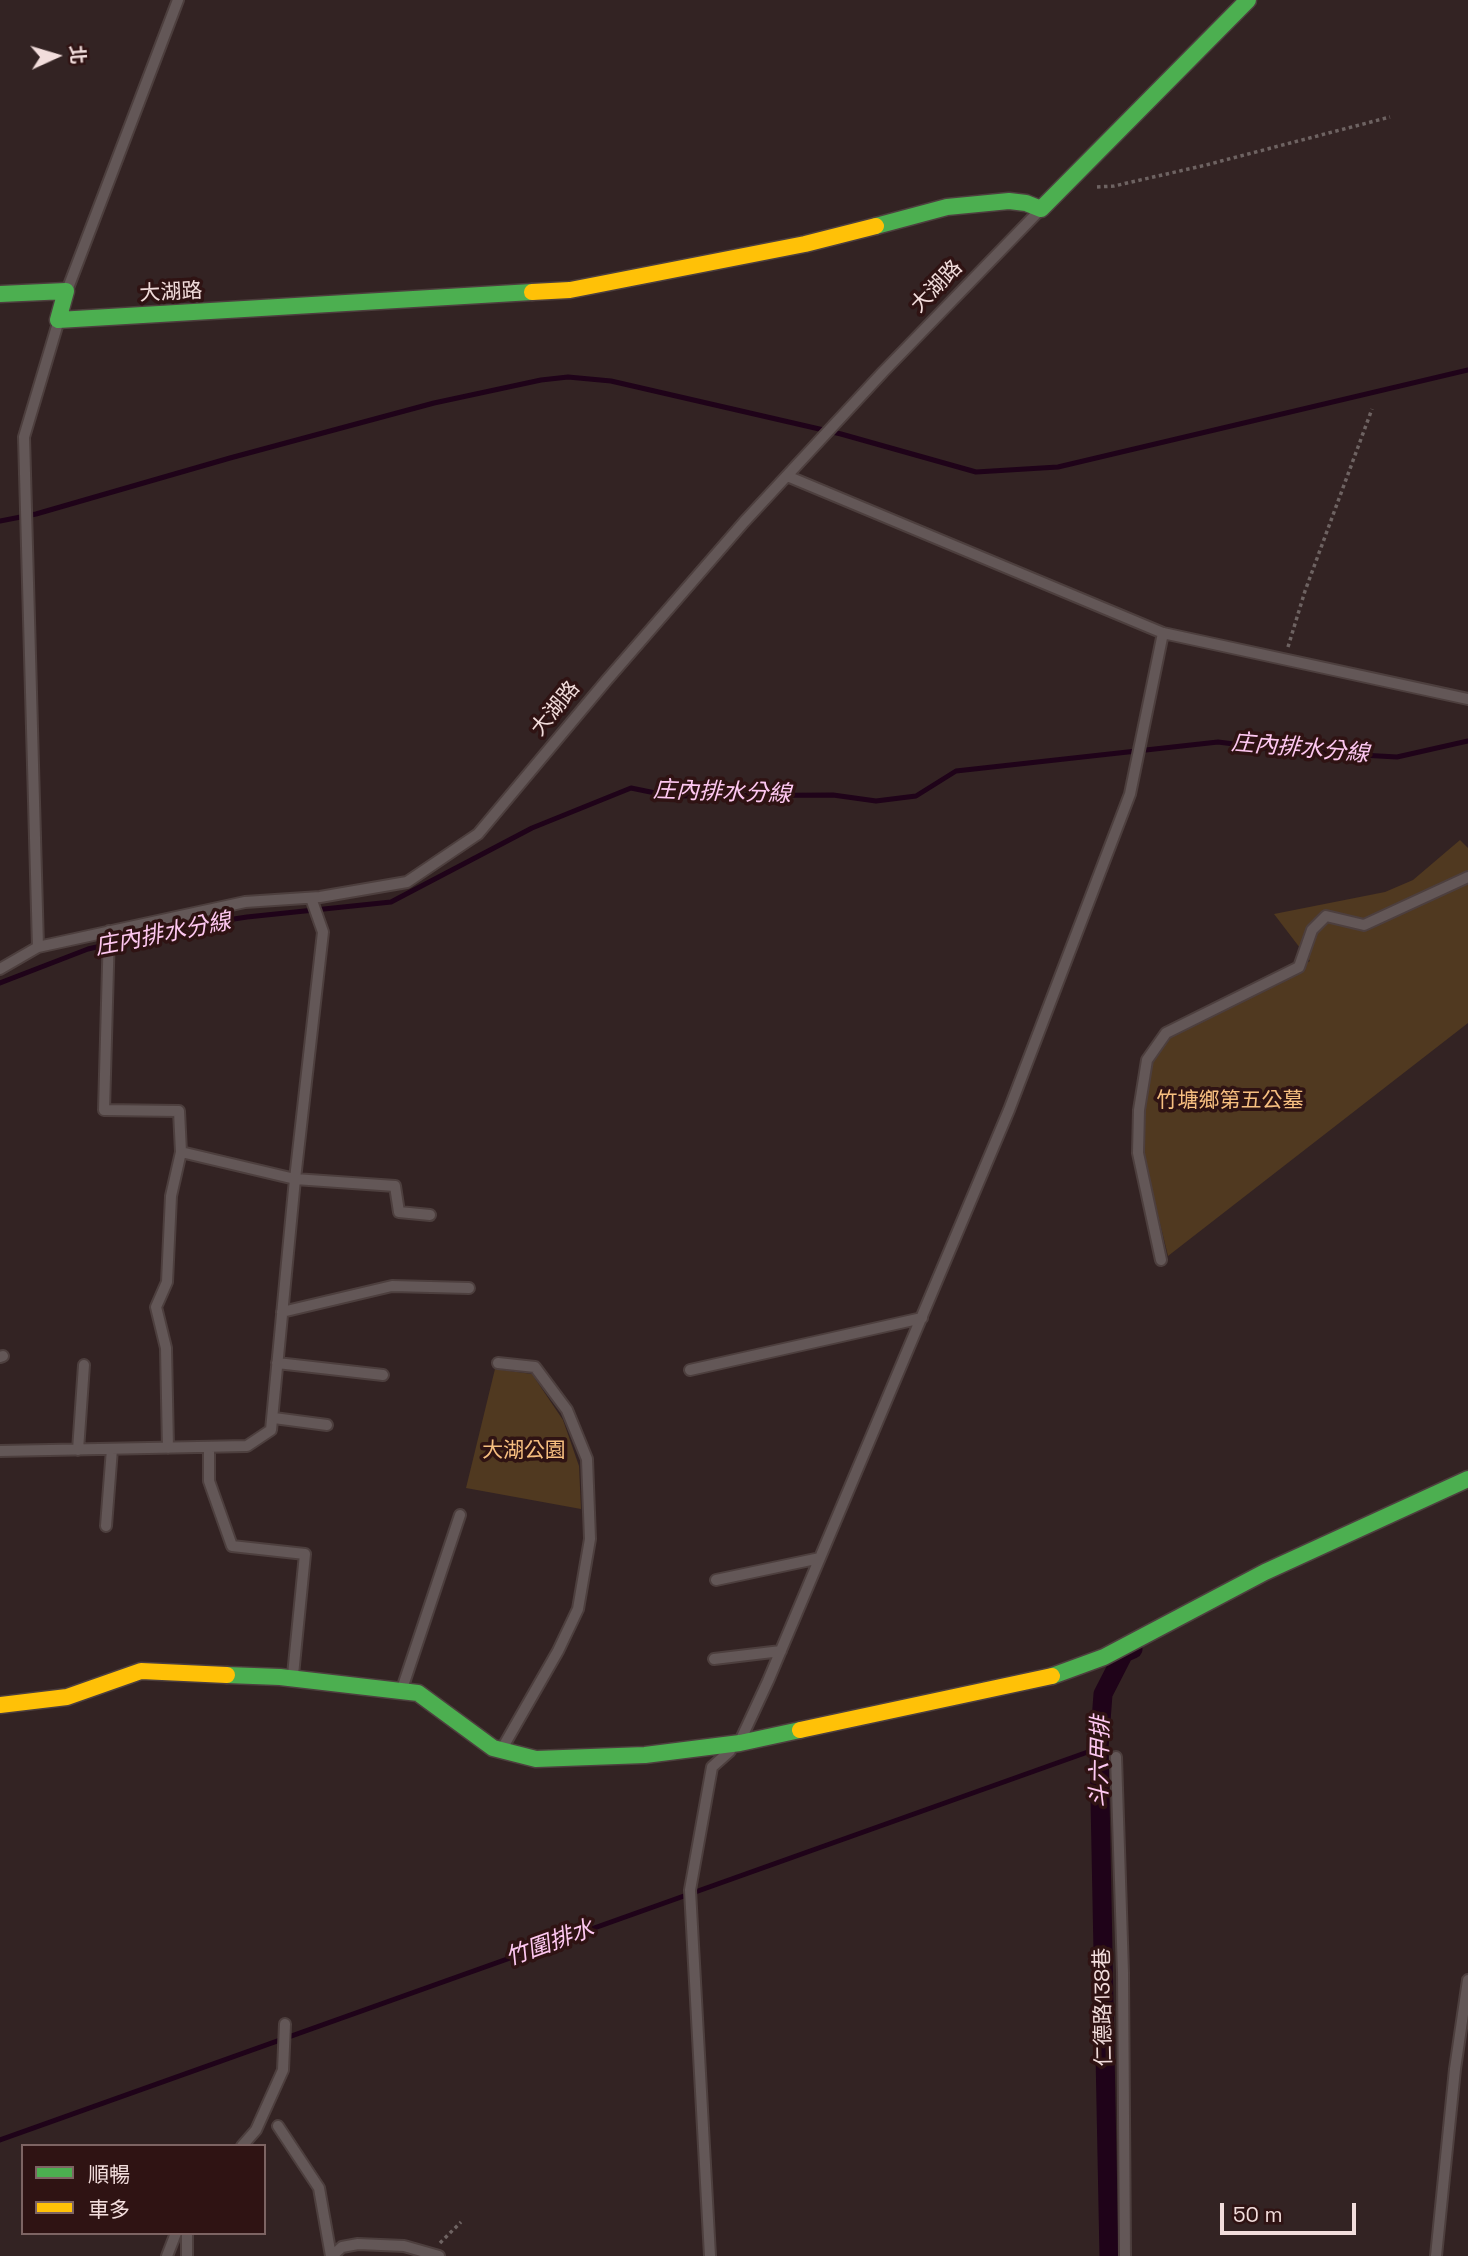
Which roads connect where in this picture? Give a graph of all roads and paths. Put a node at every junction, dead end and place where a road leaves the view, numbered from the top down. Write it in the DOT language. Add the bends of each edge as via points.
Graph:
graph roads {
  1 [pos="178,0"];
  2 [pos="1248,0"];
  3 [pos="1390,117"];
  4 [pos="1060,190"];
  5 [pos="1041,209"];
  6 [pos="66,291"];
  7 [pos="0,294"];
  8 [pos="58,320"];
  9 [pos="1372,409"];
  10 [pos="787,476"];
  11 [pos="1163,633"];
  12 [pos="1284,659"];
  13 [pos="1468,699"];
  14 [pos="1468,877"];
  15 [pos="311,898"];
  16 [pos="109,931"];
  17 [pos="38,947"];
  18 [pos="0,969"];
  19 [pos="181,1152"];
  20 [pos="295,1179"];
  21 [pos="430,1215"];
  22 [pos="1161,1260"];
  23 [pos="469,1288"];
  24 [pos="282,1312"];
  25 [pos="922,1318"];
  26 [pos="277,1363"];
  27 [pos="498,1363"];
  28 [pos="85,1365"];
  29 [pos="690,1370"];
  30 [pos="383,1375"];
  31 [pos="274,1418"];
  32 [pos="327,1424"];
  33 [pos="209,1447"];
  34 [pos="168,1448"];
  35 [pos="112,1449"];
  36 [pos="78,1450"];
  37 [pos="0,1451"];
  38 [pos="1468,1479"];
  39 [pos="460,1515"];
  40 [pos="106,1526"];
  41 [pos="820,1558"];
  42 [pos="716,1580"];
  43 [pos="781,1651"];
  44 [pos="714,1659"];
  45 [pos="292,1678"];
  46 [pos="401,1691"];
  47 [pos="0,1705"];
  48 [pos="740,1743"];
  49 [pos="501,1750"];
  50 [pos="1116,1757"];
  51 [pos="1468,1980"];
  52 [pos="285,2024"];
  53 [pos="278,2126"];
  54 [pos="244,2144"];
  55 [pos="461,2222"];
  56 [pos="175,2235"];
  57 [pos="187,2235"];
  58 [pos="435,2255"];
  59 [pos="167,2256"];
  60 [pos="187,2256"];
  61 [pos="332,2256"];
  62 [pos="710,2256"];
  63 [pos="1125,2256"];
  64 [pos="1436,2256"];
  1 -- 6 [label="lane"];
  2 -- 4 [label="street"];
  3 -- 4 [label="path" via="1114,186"];
  4 -- 5 [label="street"];
  5 -- 8 [label="street, 大湖路" via="1009,201 947,207 805,244 570,290"];
  5 -- 10 [label="lane, 大湖路"];
  6 -- 7 [label="street"];
  6 -- 8 [label="street"];
  8 -- 17 [label="lane" via="24,437"];
  9 -- 12 [label="path"];
  10 -- 11 [label="lane"];
  10 -- 15 [label="lane, 大湖路" via="478,834 407,882"];
  11 -- 12 [label="lane"];
  11 -- 25 [label="lane" via="1130,794 1009,1111"];
  12 -- 13 [label="lane"];
  14 -- 22 [label="lane" via="1364,925 1326,916 1312,930 1299,967 1166,1033 1147,1060 1138,1153"];
  15 -- 16 [label="lane, 大湖路" via="245,902"];
  15 -- 20 [label="lane" via="323,932"];
  16 -- 17 [label="lane, 大湖路"];
  16 -- 19 [label="lane" via="104,1110 179,1111"];
  17 -- 18 [label="lane, 大湖路"];
  19 -- 20 [label="lane"];
  19 -- 34 [label="lane" via="171,1196 167,1282 156,1307 166,1348"];
  20 -- 21 [label="lane" via="395,1186 399,1212"];
  20 -- 24 [label="lane"];
  23 -- 24 [label="lane" via="391,1286"];
  24 -- 26 [label="lane"];
  25 -- 29 [label="lane"];
  25 -- 41 [label="lane"];
  26 -- 30 [label="lane"];
  26 -- 31 [label="lane"];
  27 -- 49 [label="lane" via="535,1367 567,1410 587,1460 590,1539 578,1609"];
  28 -- 36 [label="lane"];
  31 -- 32 [label="lane"];
  31 -- 33 [label="lane" via="271,1430 247,1446"];
  33 -- 34 [label="lane"];
  33 -- 45 [label="lane" via="209,1481 232,1546 305,1554"];
  34 -- 35 [label="lane"];
  35 -- 36 [label="lane"];
  35 -- 40 [label="lane"];
  36 -- 37 [label="lane"];
  38 -- 48 [label="street" via="1265,1572 1104,1657 1058,1675"];
  39 -- 46 [label="lane"];
  41 -- 42 [label="lane"];
  41 -- 43 [label="lane"];
  43 -- 44 [label="lane"];
  43 -- 48 [label="lane"];
  45 -- 46 [label="street"];
  45 -- 47 [label="street" via="141,1671 66,1697"];
  46 -- 49 [label="street" via="418,1693"];
  48 -- 49 [label="street" via="645,1755 536,1759"];
  48 -- 62 [label="lane" via="712,1767 690,1890"];
  50 -- 63 [label="lane, 仁德路138巷"];
  51 -- 64 [label="lane"];
  52 -- 54 [label="lane" via="284,2070 256,2130"];
  53 -- 61 [label="lane" via="319,2188"];
  55 -- 58 [label="path"];
  56 -- 59 [label="lane"];
  57 -- 60 [label="lane"];
  58 -- 61 [label="lane" via="404,2246 358,2244 342,2247"];
}
